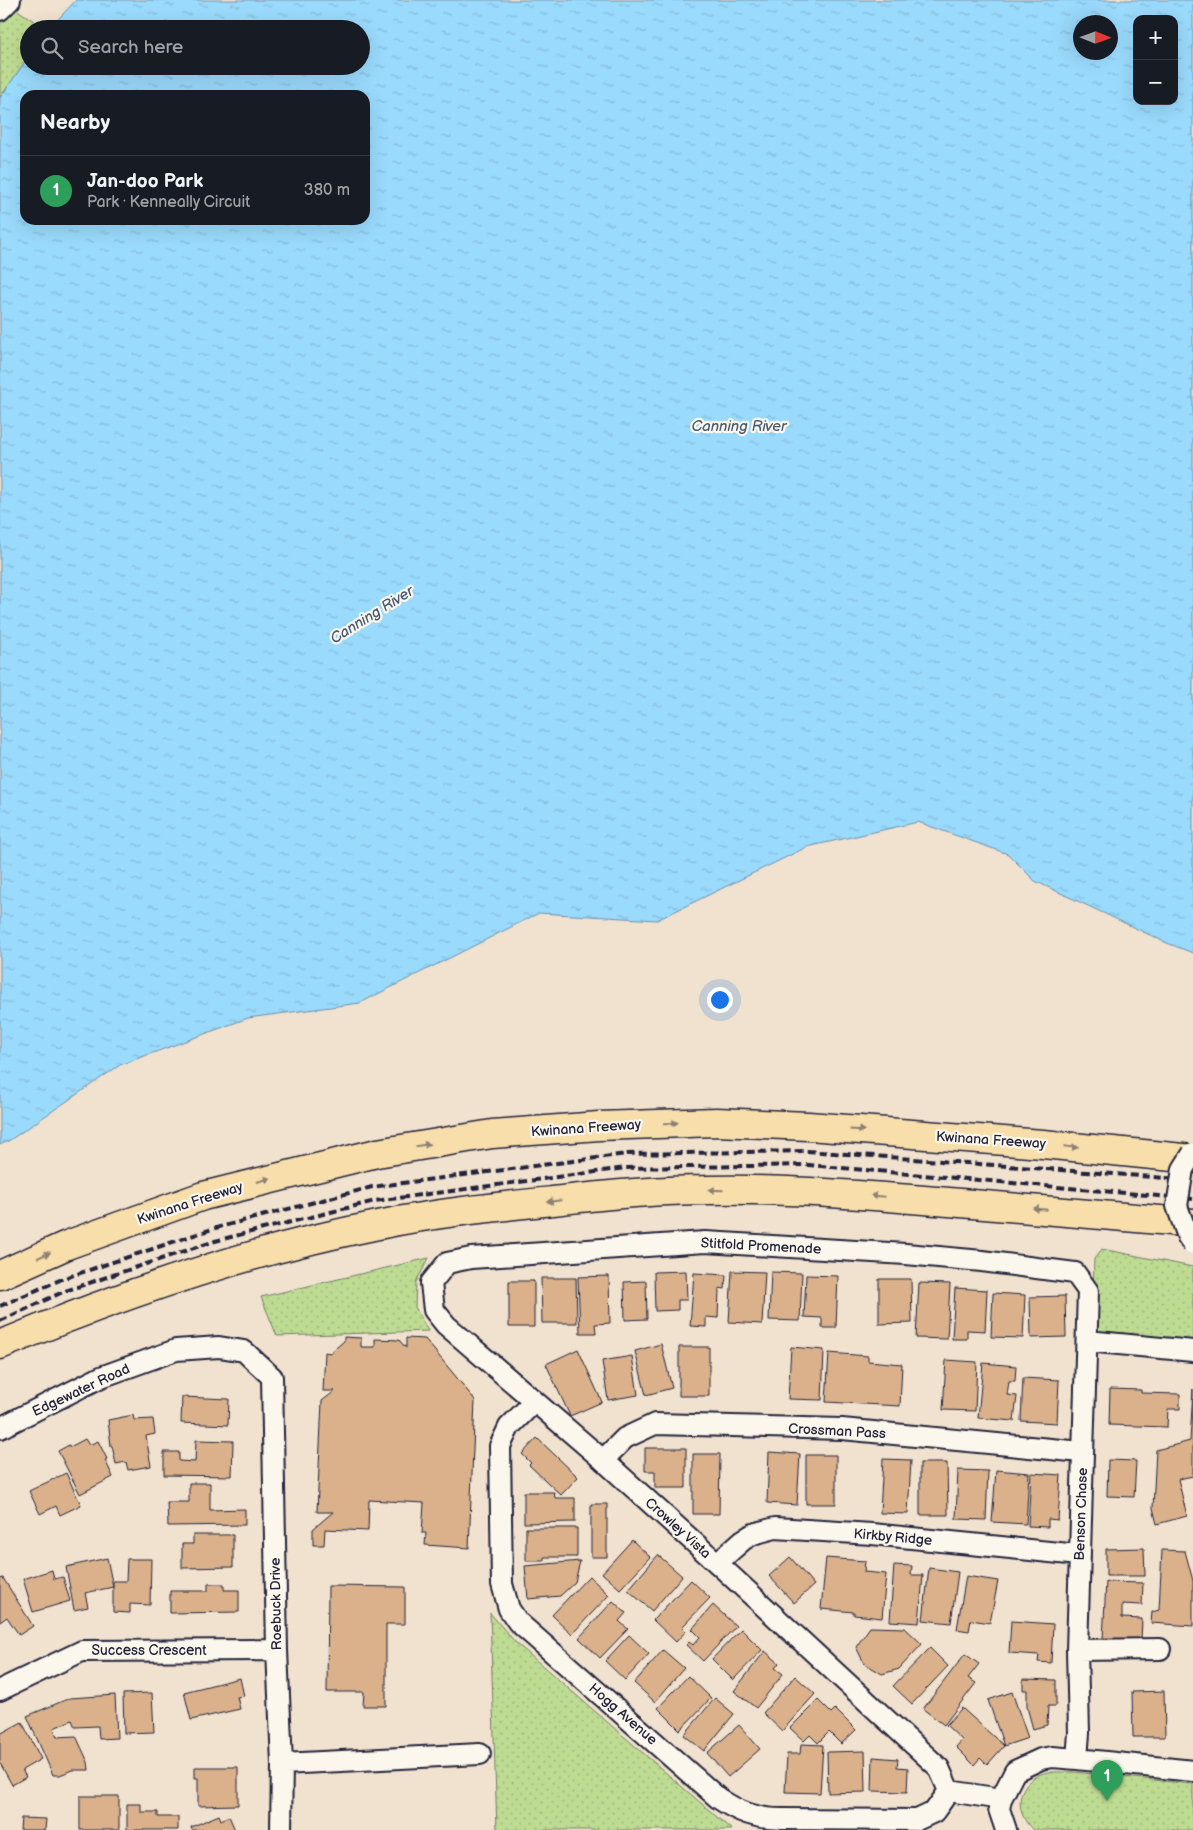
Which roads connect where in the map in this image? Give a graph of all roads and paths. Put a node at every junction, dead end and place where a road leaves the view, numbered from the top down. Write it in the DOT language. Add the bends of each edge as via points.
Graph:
graph roads {
  1 [pos="10,0"];
  2 [pos="0,10"];
  3 [pos="1193,1153"];
  4 [pos="1193,1159"];
  5 [pos="1079,1212"];
  6 [pos="1193,1223"];
  7 [pos="1193,1231"];
  8 [pos="1193,1244"];
  9 [pos="447,1263"];
  10 [pos="1075,1273"];
  11 [pos="0,1275"];
  12 [pos="1087,1341"];
  13 [pos="0,1345"];
  14 [pos="1193,1351"];
  15 [pos="272,1377"];
  16 [pos="534,1402"];
  17 [pos="0,1428"];
  18 [pos="1082,1452"];
  19 [pos="603,1460"];
  20 [pos="1079,1555"];
  21 [pos="718,1563"];
  22 [pos="1160,1649"];
  23 [pos="277,1650"];
  24 [pos="1077,1650"];
  25 [pos="0,1690"];
  26 [pos="480,1754"];
  27 [pos="1077,1759"];
  28 [pos="282,1764"];
  29 [pos="1193,1771"];
  30 [pos="949,1791"];
  31 [pos="1000,1800"];
  32 [pos="281,1830"];
  33 [pos="1006,1830"];
  1 -- 2 [label="street"];
  3 -- 8 [label="street, bridge" via="1183,1169 1177,1206"];
  11 -- 4 [label="highway, Kwinana Freeway, one-way" via="67,1245 203,1196 377,1153 492,1134 716,1122 1024,1142"];
  5 -- 6 [label="highway"];
  5 -- 7 [label="highway"];
  5 -- 13 [label="highway, one-way" via="808,1191 705,1190 604,1195 492,1207 377,1225 221,1264 85,1310"];
  9 -- 10 [label="street, Stitfold Promenade" via="471,1258 704,1242 906,1254"];
  9 -- 16 [label="street, Crowley Vista" via="431,1283 434,1310 446,1325"];
  10 -- 12 [label="street, Benson Chase" via="1088,1291"];
  12 -- 14 [label="street"];
  12 -- 18 [label="street, Benson Chase"];
  15 -- 17 [label="street, Edgewater Road" via="244,1351 219,1347 176,1350 101,1377"];
  15 -- 23 [label="street, Roebuck Drive"];
  16 -- 19 [label="street, Crowley Vista"];
  16 -- 30 [label="street, Hogg Avenue" via="509,1427 500,1446 502,1584 509,1609 518,1622 718,1798 749,1815 782,1820 918,1820 934,1812"];
  18 -- 19 [label="street, Crossman Pass" via="842,1429 656,1424 625,1438"];
  18 -- 20 [label="street, Benson Chase"];
  19 -- 21 [label="street, Crowley Vista"];
  20 -- 21 [label="street, Kirkby Ridge" via="872,1534 775,1528 743,1540"];
  20 -- 24 [label="street, Benson Chase"];
  21 -- 30 [label="street, Crowley Vista" via="939,1768"];
  22 -- 24 [label="street"];
  23 -- 25 [label="street, Success Crescent" via="82,1651"];
  23 -- 28 [label="street, Roebuck Drive"];
  24 -- 27 [label="street, Benson Chase"];
  26 -- 28 [label="street"];
  27 -- 29 [label="street"];
  27 -- 31 [label="street" via="1052,1758 1030,1763 1015,1771"];
  28 -- 32 [label="street, Roebuck Drive"];
  30 -- 31 [label="street"];
  31 -- 33 [label="street" via="999,1809"];
}
